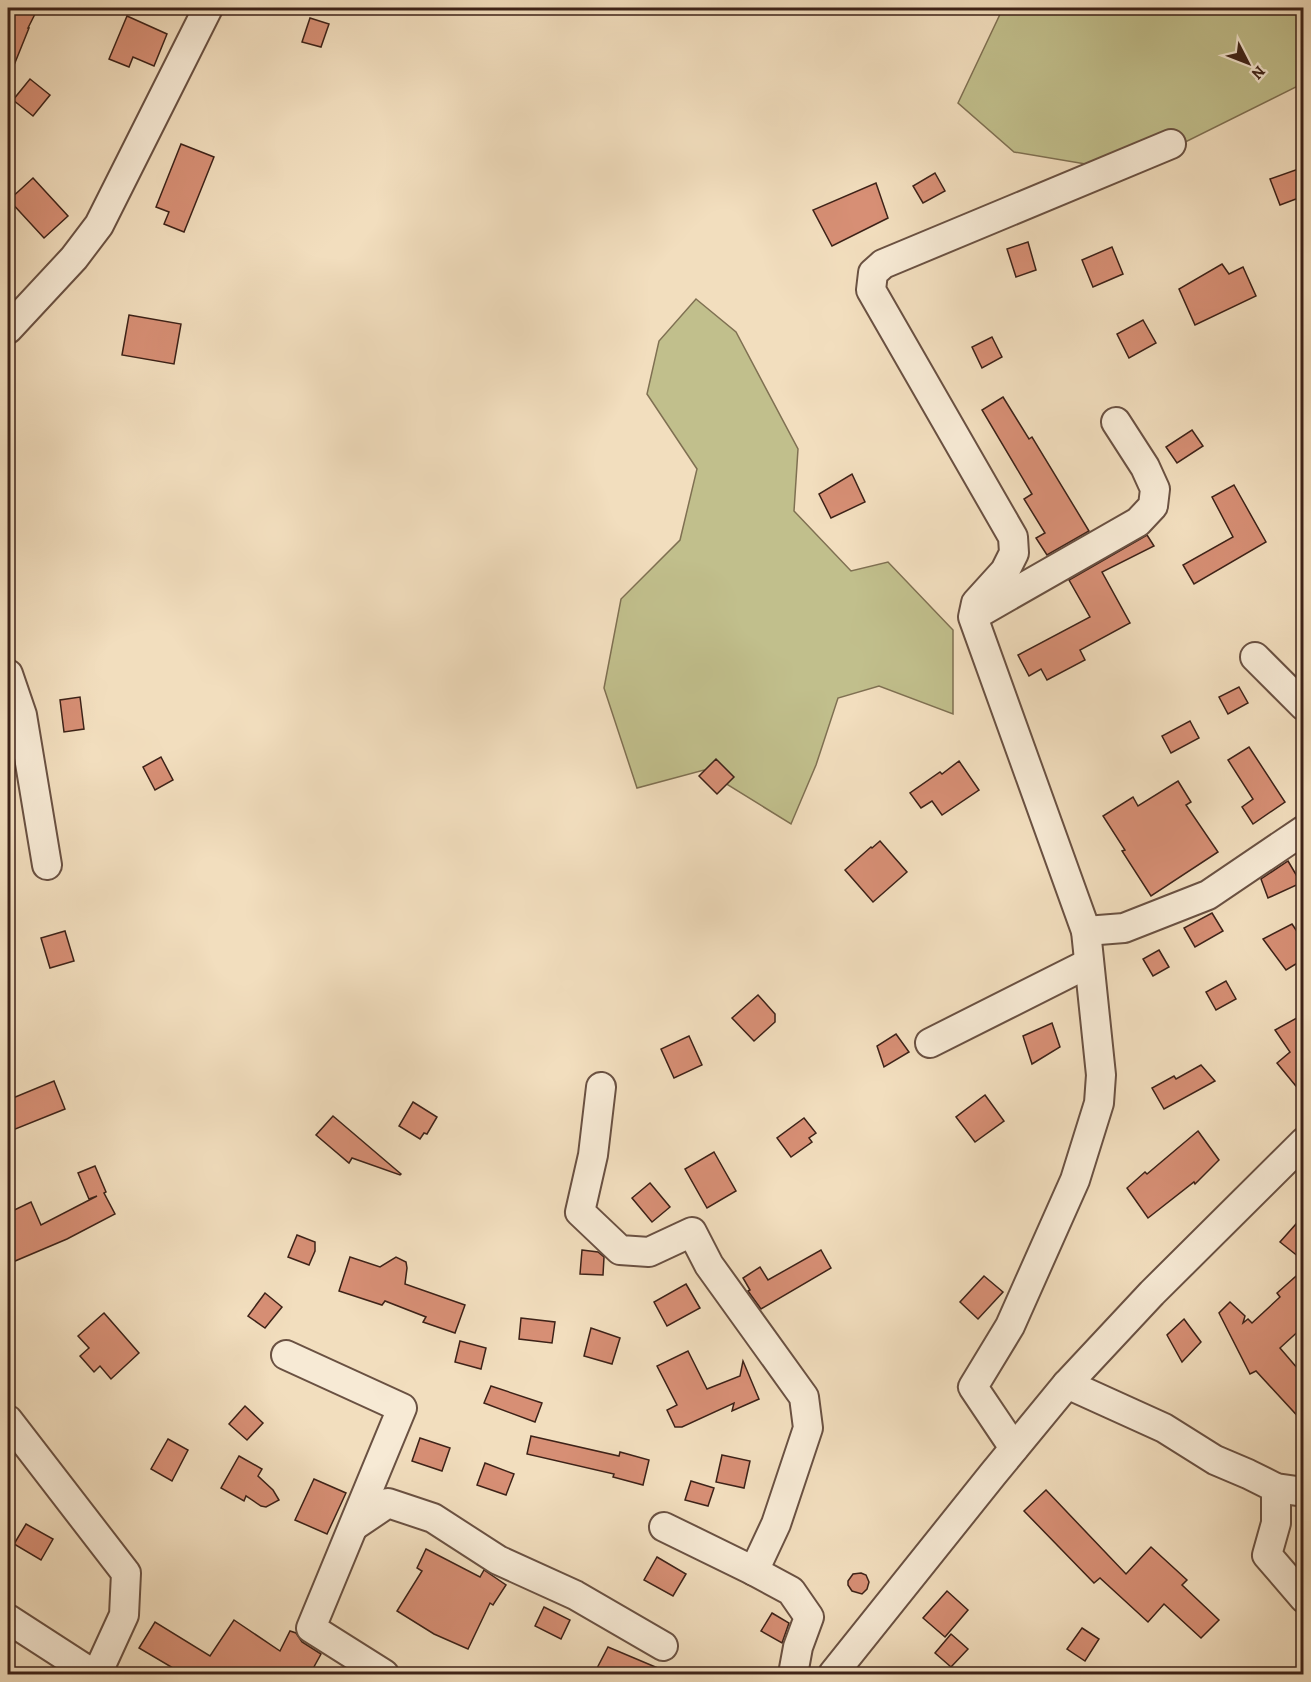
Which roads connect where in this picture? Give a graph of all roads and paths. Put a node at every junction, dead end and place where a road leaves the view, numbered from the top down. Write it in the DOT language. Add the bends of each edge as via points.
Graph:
graph roads {
  1 [pos="208,8"];
  2 [pos="1170,144"];
  3 [pos="8,329"];
  4 [pos="1116,422"];
  5 [pos="973,617"];
  6 [pos="1256,657"];
  7 [pos="8,674"];
  8 [pos="1304,706"];
  9 [pos="1304,830"];
  10 [pos="47,865"];
  11 [pos="1086,931"];
  12 [pos="1089,963"];
  13 [pos="930,1043"];
  14 [pos="601,1087"];
  15 [pos="1304,1142"];
  16 [pos="286,1355"];
  17 [pos="1067,1384"];
  18 [pos="8,1420"];
  19 [pos="1014,1448"];
  20 [pos="1276,1488"];
  21 [pos="1304,1492"];
  22 [pos="354,1526"];
  23 [pos="664,1527"];
  24 [pos="754,1571"];
  25 [pos="1304,1598"];
  26 [pos="8,1619"];
  27 [pos="663,1646"];
  28 [pos="93,1674"];
  29 [pos="98,1674"];
  30 [pos="384,1674"];
  31 [pos="793,1674"];
  32 [pos="832,1674"];
  1 -- 3 [label="street" via="99,225"];
  2 -- 5 [label="street" via="883,264 873,273 871,290 1013,537 1014,553 1005,571 976,603"];
  4 -- 5 [label="street" via="1155,489 1153,506 1138,522"];
  5 -- 11 [label="street"];
  6 -- 8 [label="street"];
  7 -- 10 [label="street" via="22,715"];
  9 -- 11 [label="street" via="1208,895 1124,928"];
  11 -- 12 [label="street"];
  12 -- 13 [label="street"];
  12 -- 19 [label="street" via="1101,1075 1099,1103 1075,1180 1010,1326 973,1388"];
  14 -- 24 [label="street" via="580,1212 620,1250 649,1252 692,1232 709,1265 804,1397 808,1428 776,1524"];
  15 -- 17 [label="street"];
  16 -- 22 [label="street" via="402,1408"];
  17 -- 19 [label="street"];
  17 -- 20 [label="street" via="1164,1428 1215,1460"];
  18 -- 29 [label="street" via="126,1573 124,1615"];
  19 -- 32 [label="street"];
  20 -- 21 [label="street"];
  20 -- 25 [label="street" via="1276,1523 1267,1555"];
  22 -- 27 [label="street" via="388,1503 433,1518 498,1560 575,1595"];
  22 -- 30 [label="street" via="311,1628"];
  23 -- 24 [label="street"];
  24 -- 31 [label="street" via="791,1591 809,1617"];
  26 -- 28 [label="street"];
}
